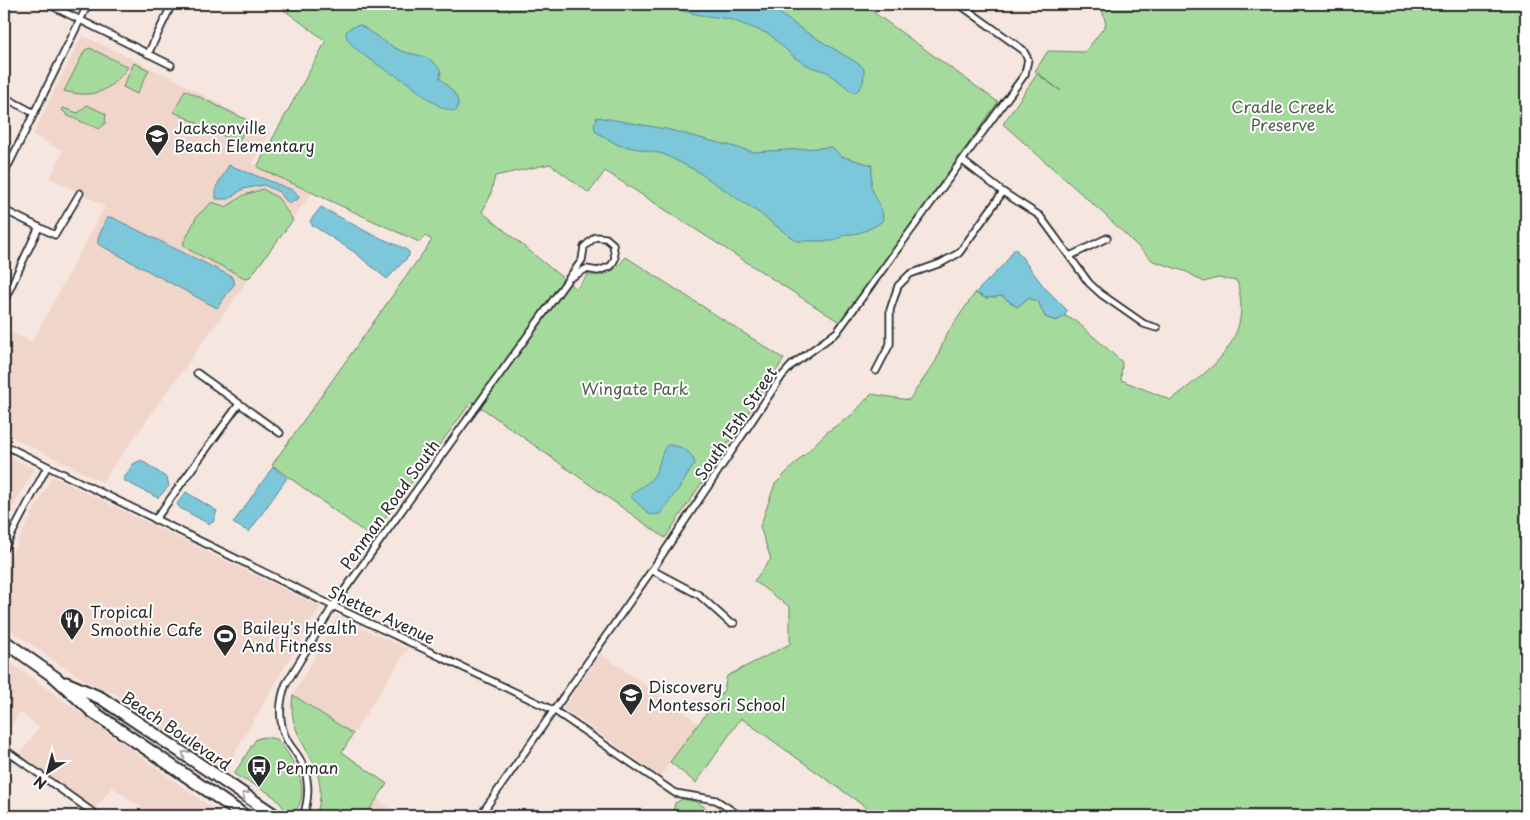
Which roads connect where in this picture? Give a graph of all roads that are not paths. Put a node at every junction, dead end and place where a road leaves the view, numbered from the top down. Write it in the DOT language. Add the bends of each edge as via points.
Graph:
graph roads {
  1 [pos="48,4"];
  2 [pos="88,4"];
  3 [pos="172,4"];
  4 [pos="959,4"];
  5 [pos="80,20"];
  6 [pos="148,54"];
  7 [pos="171,65"];
  8 [pos="4,97"];
  9 [pos="34,113"];
  10 [pos="963,161"];
  11 [pos="4,174"];
  12 [pos="1003,192"];
  13 [pos="80,193"];
  14 [pos="4,210"];
  15 [pos="39,227"];
  16 [pos="1107,238"];
  17 [pos="582,253"];
  18 [pos="1070,256"];
  19 [pos="592,269"];
  20 [pos="568,279"];
  21 [pos="4,301"];
  22 [pos="1157,328"];
  23 [pos="876,371"];
  24 [pos="197,373"];
  25 [pos="239,404"];
  26 [pos="280,433"];
  27 [pos="4,445"];
  28 [pos="47,467"];
  29 [pos="155,520"];
  30 [pos="4,549"];
  31 [pos="652,570"];
  32 [pos="333,606"];
  33 [pos="734,623"];
  34 [pos="4,641"];
  35 [pos="56,678"];
  36 [pos="555,711"];
  37 [pos="4,748"];
  38 [pos="98,816"];
  39 [pos="245,816"];
  40 [pos="276,816"];
  41 [pos="303,816"];
  42 [pos="480,816"];
  43 [pos="740,816"];
  1 -- 5 [label="street"];
  2 -- 5 [label="street"];
  3 -- 6 [label="street"];
  4 -- 10 [label="street, South 15th Street" via="1024,50 1028,61 1025,74"];
  5 -- 6 [label="street"];
  5 -- 9 [label="street"];
  6 -- 7 [label="street"];
  8 -- 9 [label="street"];
  9 -- 11 [label="street"];
  10 -- 12 [label="street"];
  10 -- 31 [label="street, South 15th Street" via="837,332 782,376"];
  12 -- 18 [label="street" via="1040,216"];
  12 -- 23 [label="street" via="959,253 910,274 898,286 890,310 890,344"];
  13 -- 15 [label="street" via="54,235"];
  14 -- 15 [label="street"];
  15 -- 21 [label="street"];
  16 -- 18 [label="street"];
  17 -- 19 [label="street"];
  17 -- 19 [label="street, Penman Road South" via="594,236 606,238 613,244 615,259 611,266 598,271"];
  17 -- 20 [label="street, Penman Road South" via="582,260"];
  18 -- 22 [label="street" via="1089,284 1101,294 1144,324"];
  19 -- 20 [label="street, Penman Road South" via="581,270"];
  20 -- 32 [label="street, Penman Road South"];
  24 -- 25 [label="street"];
  25 -- 26 [label="street"];
  25 -- 29 [label="street"];
  27 -- 28 [label="street, Shetter Avenue"];
  28 -- 29 [label="street, Shetter Avenue"];
  28 -- 30 [label="street"];
  29 -- 32 [label="street, Shetter Avenue"];
  31 -- 33 [label="street" via="699,596"];
  31 -- 36 [label="street, South 15th Street"];
  32 -- 36 [label="street, Shetter Avenue"];
  32 -- 41 [label="street, Penman Road South" via="281,695 280,720 287,740 303,764 308,784 308,801"];
  34 -- 35 [label="highway"];
  35 -- 39 [label="highway" via="93,712"];
  40 -- 35 [label="highway, Beach Boulevard, one-way" via="101,698"];
  36 -- 42 [label="street, South 15th Street"];
  36 -- 43 [label="street, Shetter Avenue" via="675,793 716,800"];
  37 -- 38 [label="street"];
}
